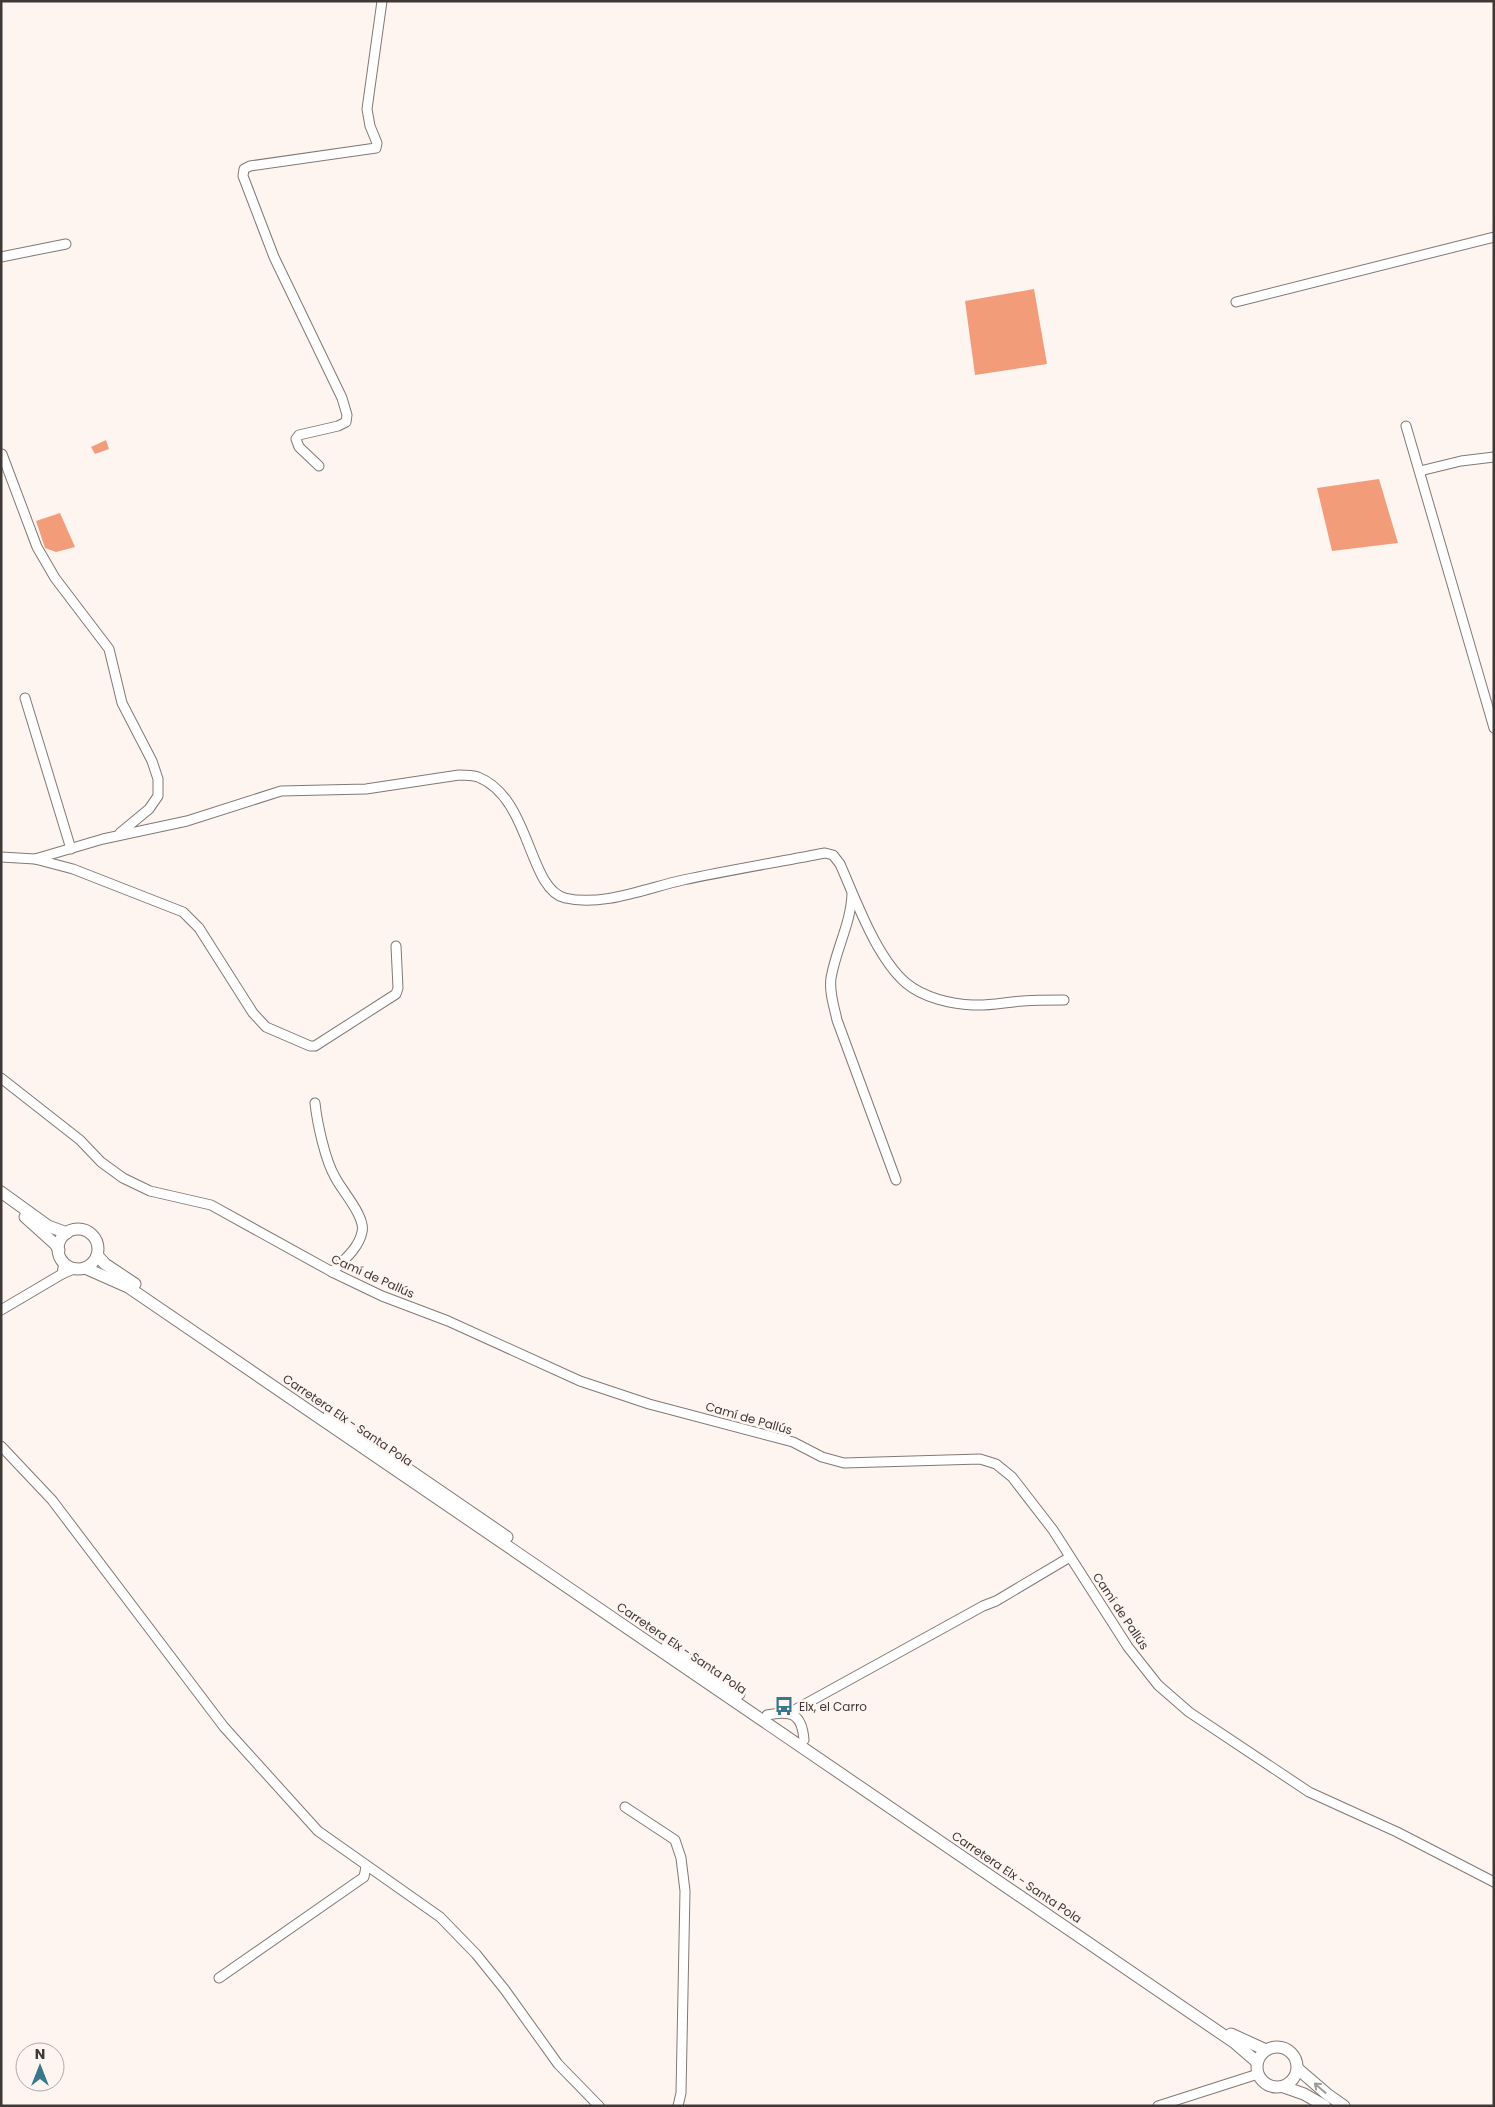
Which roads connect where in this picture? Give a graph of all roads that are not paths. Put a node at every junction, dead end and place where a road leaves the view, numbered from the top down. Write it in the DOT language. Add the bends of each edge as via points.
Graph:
graph roads {
  1 [pos="382,1"];
  2 [pos="1494,237"];
  3 [pos="66,244"];
  4 [pos="1,257"];
  5 [pos="1236,302"];
  6 [pos="1406,426"];
  7 [pos="2,454"];
  8 [pos="1494,457"];
  9 [pos="319,466"];
  10 [pos="1420,471"];
  11 [pos="25,698"];
  12 [pos="1494,728"];
  13 [pos="115,836"];
  14 [pos="70,849"];
  15 [pos="1,857"];
  16 [pos="34,859"];
  17 [pos="852,891"];
  18 [pos="396,946"];
  19 [pos="1064,1000"];
  20 [pos="1,1078"];
  21 [pos="315,1103"];
  22 [pos="896,1180"];
  23 [pos="1,1192"];
  24 [pos="1,1201"];
  25 [pos="67,1233"];
  26 [pos="58,1250"];
  27 [pos="97,1254"];
  28 [pos="63,1268"];
  29 [pos="80,1268"];
  30 [pos="332,1272"];
  31 [pos="1,1310"];
  32 [pos="1,1446"];
  33 [pos="1070,1557"];
  34 [pos="788,1713"];
  35 [pos="767,1715"];
  36 [pos="804,1740"];
  37 [pos="625,1807"];
  38 [pos="366,1867"];
  39 [pos="1494,1882"];
  40 [pos="219,1978"];
  41 [pos="1266,2050"];
  42 [pos="1258,2068"];
  43 [pos="1298,2069"];
  44 [pos="1284,2087"];
  45 [pos="599,2106"];
  46 [pos="678,2106"];
  47 [pos="1158,2106"];
  48 [pos="1325,2106"];
  49 [pos="1344,2106"];
  1 -- 9 [label="street" via="367,109 376,148 250,166 244,169 243,176 274,257 347,415 346,422 338,426 299,435 296,439 299,447"];
  2 -- 5 [label="street"];
  3 -- 4 [label="street"];
  6 -- 10 [label="street"];
  7 -- 13 [label="street" via="37,547 55,578 109,649 122,703 152,760 158,779 158,796 149,809"];
  8 -- 10 [label="street"];
  10 -- 12 [label="street"];
  11 -- 14 [label="street"];
  13 -- 14 [label="street"];
  13 -- 17 [label="street" via="187,821 281,791 349,791 459,775 476,776 492,785 509,802 545,883 552,892 564,898 585,900 620,896 680,880 825,853 833,855 840,864"];
  14 -- 16 [label="street"];
  15 -- 16 [label="street"];
  16 -- 18 [label="street" via="74,869 183,912 199,928 253,1013 266,1026 310,1046 315,1046 396,994"];
  17 -- 19 [label="street" via="887,960 906,983 928,996 975,1005"];
  17 -- 22 [label="street" via="846,928 831,978 831,993 837,1020"];
  20 -- 30 [label="street, Camí de Pallús" via="123,1178 150,1191 211,1205"];
  21 -- 30 [label="street" via="317,1123 334,1176 361,1218 363,1231 354,1249"];
  23 -- 25 [label="main road" via="48,1226"];
  24 -- 26 [label="main road" via="30,1220"];
  25 -- 26 [label="main road" via="62,1237"];
  25 -- 27 [label="main road" via="78,1229 90,1233 97,1242"];
  26 -- 28 [label="main road"];
  27 -- 29 [label="main road" via="94,1260"];
  27 -- 35 [label="main road, Carretera Elx - Santa Pola" via="105,1264 431,1483"];
  28 -- 29 [label="main road"];
  28 -- 31 [label="street"];
  29 -- 42 [label="main road, Carretera Elx - Santa Pola" via="136,1293 1235,2043"];
  30 -- 33 [label="street, Camí de Pallús" via="580,1381 649,1404 793,1442 822,1457 844,1463 980,1459 996,1464 1012,1477"];
  32 -- 38 [label="street" via="63,1514 224,1727 318,1832"];
  33 -- 34 [label="street" via="996,1601"];
  33 -- 39 [label="street, Camí de Pallús" via="1128,1646 1158,1685 1188,1712 1309,1792 1398,1832"];
  34 -- 35 [label="street"];
  34 -- 36 [label="street" via="802,1724"];
  35 -- 36 [label="main road, Carretera Elx - Santa Pola"];
  36 -- 41 [label="main road, Carretera Elx - Santa Pola" via="1230,2033"];
  37 -- 46 [label="street" via="675,1840 681,1858 685,1891 681,2093"];
  38 -- 40 [label="street" via="364,1877"];
  38 -- 45 [label="street" via="440,1917 487,1969 558,2064"];
  41 -- 42 [label="main road" via="1260,2055"];
  41 -- 43 [label="main road" via="1281,2047 1288,2050 1298,2062"];
  42 -- 44 [label="main road" via="1268,2086"];
  42 -- 47 [label="street"];
  43 -- 44 [label="main road" via="1294,2080"];
  49 -- 43 [label="main road, one-way"];
  44 -- 48 [label="main road"];
}
